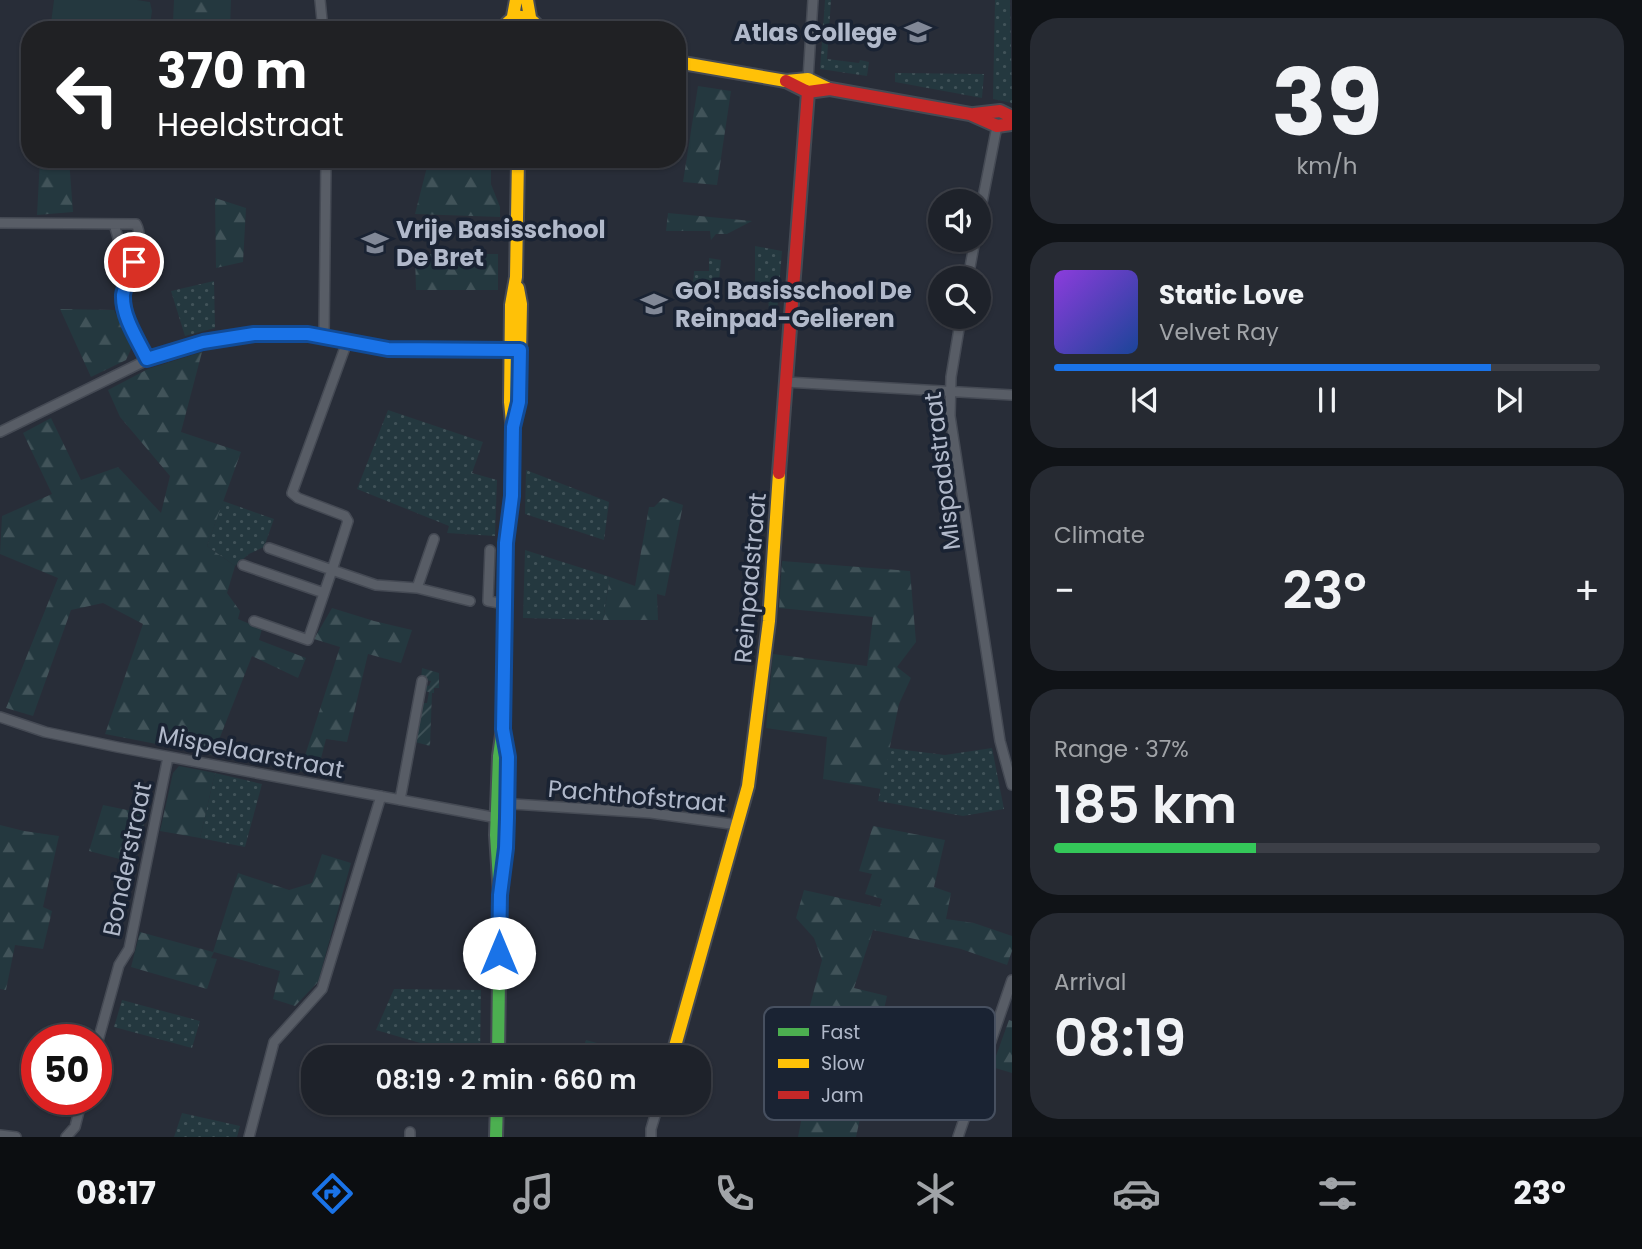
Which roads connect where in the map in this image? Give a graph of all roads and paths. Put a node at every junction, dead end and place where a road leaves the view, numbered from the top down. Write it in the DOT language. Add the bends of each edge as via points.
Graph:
graph roads {
  1 [pos="320,0"];
  2 [pos="516,0"];
  3 [pos="527,0"];
  4 [pos="813,0"];
  5 [pos="513,16"];
  6 [pos="530,17"];
  7 [pos="322,21"];
  8 [pos="506,21"];
  9 [pos="536,21"];
  10 [pos="686,64"];
  11 [pos="808,88"];
  12 [pos="1002,120"];
  13 [pos="326,168"];
  14 [pos="518,168"];
  15 [pos="986,189"];
  16 [pos="0,223"];
  17 [pos="114,224"];
  18 [pos="123,292"];
  19 [pos="959,329"];
  20 [pos="324,337"];
  21 [pos="347,342"];
  22 [pos="515,350"];
  23 [pos="147,359"];
  24 [pos="786,382"];
  25 [pos="949,391"];
  26 [pos="1012,395"];
  27 [pos="0,432"];
  28 [pos="434,539"];
  29 [pos="269,548"];
  30 [pos="490,550"];
  31 [pos="243,565"];
  32 [pos="332,570"];
  33 [pos="417,588"];
  34 [pos="324,593"];
  35 [pos="470,601"];
  36 [pos="505,604"];
  37 [pos="254,621"];
  38 [pos="422,681"];
  39 [pos="0,717"];
  40 [pos="503,729"];
  41 [pos="167,757"];
  42 [pos="1012,785"];
  43 [pos="381,796"];
  44 [pos="400,800"];
  45 [pos="507,804"];
  46 [pos="497,818"];
  47 [pos="738,825"];
  48 [pos="500,895"];
  49 [pos="1012,980"];
  50 [pos="103,1024"];
  51 [pos="995,1029"];
  52 [pos="498,1045"];
  53 [pos="675,1045"];
  54 [pos="78,1115"];
  55 [pos="497,1115"];
  56 [pos="655,1115"];
  57 [pos="964,1120"];
  58 [pos="0,1135"];
  59 [pos="16,1137"];
  60 [pos="66,1137"];
  61 [pos="248,1137"];
  62 [pos="496,1137"];
  63 [pos="651,1137"];
  64 [pos="958,1137"];
  1 -- 7 [label="street"];
  2 -- 5 [label="street"];
  3 -- 6 [label="street"];
  4 -- 11 [label="street, Reinpadstraat"];
  5 -- 6 [label="street"];
  5 -- 8 [label="street"];
  6 -- 9 [label="street"];
  10 -- 11 [label="street"];
  11 -- 12 [label="street"];
  11 -- 24 [label="street, Reinpadstraat"];
  12 -- 15 [label="street"];
  13 -- 20 [label="street"];
  14 -- 22 [label="street" via="516,277 521,304"];
  16 -- 17 [label="street"];
  17 -- 18 [label="street"];
  17 -- 18 [label="street" via="136,224 141,233"];
  18 -- 23 [label="street" via="129,321"];
  19 -- 25 [label="street, Mispadstraat"];
  20 -- 21 [label="street"];
  20 -- 23 [label="street" via="228,337"];
  21 -- 22 [label="street" via="388,349"];
  21 -- 32 [label="street" via="292,493 348,521"];
  22 -- 36 [label="street" via="519,402 513,427"];
  23 -- 27 [label="street"];
  24 -- 25 [label="street"];
  24 -- 47 [label="street, Reinpadstraat" via="764,677"];
  25 -- 26 [label="street"];
  25 -- 42 [label="street, Mispadstraat" via="1000,741"];
  28 -- 33 [label="street"];
  29 -- 32 [label="street"];
  30 -- 36 [label="street" via="488,601"];
  31 -- 34 [label="street"];
  32 -- 33 [label="street" via="376,585"];
  32 -- 34 [label="street"];
  33 -- 35 [label="street"];
  34 -- 37 [label="street" via="308,640"];
  36 -- 40 [label="street"];
  38 -- 44 [label="street"];
  39 -- 41 [label="street, Mispelaarstraat" via="45,732"];
  40 -- 45 [label="street" via="508,757"];
  40 -- 46 [label="street"];
  41 -- 43 [label="street, Mispelaarstraat"];
  41 -- 50 [label="street, Bonderstraat" via="129,949 119,965"];
  43 -- 44 [label="street, Mispelaarstraat"];
  43 -- 61 [label="street" via="322,989 274,1042"];
  44 -- 46 [label="street, Mispelaarstraat"];
  45 -- 46 [label="street"];
  45 -- 47 [label="street, Pachthofstraat" via="651,813"];
  45 -- 48 [label="street"];
  46 -- 48 [label="street"];
  47 -- 53 [label="street, Reinpadstraat"];
  48 -- 52 [label="street"];
  49 -- 51 [label="street"];
  54 -- 60 [label="street"];
  55 -- 62 [label="street"];
  56 -- 63 [label="street"];
  57 -- 64 [label="street"];
  58 -- 59 [label="street"];
}
